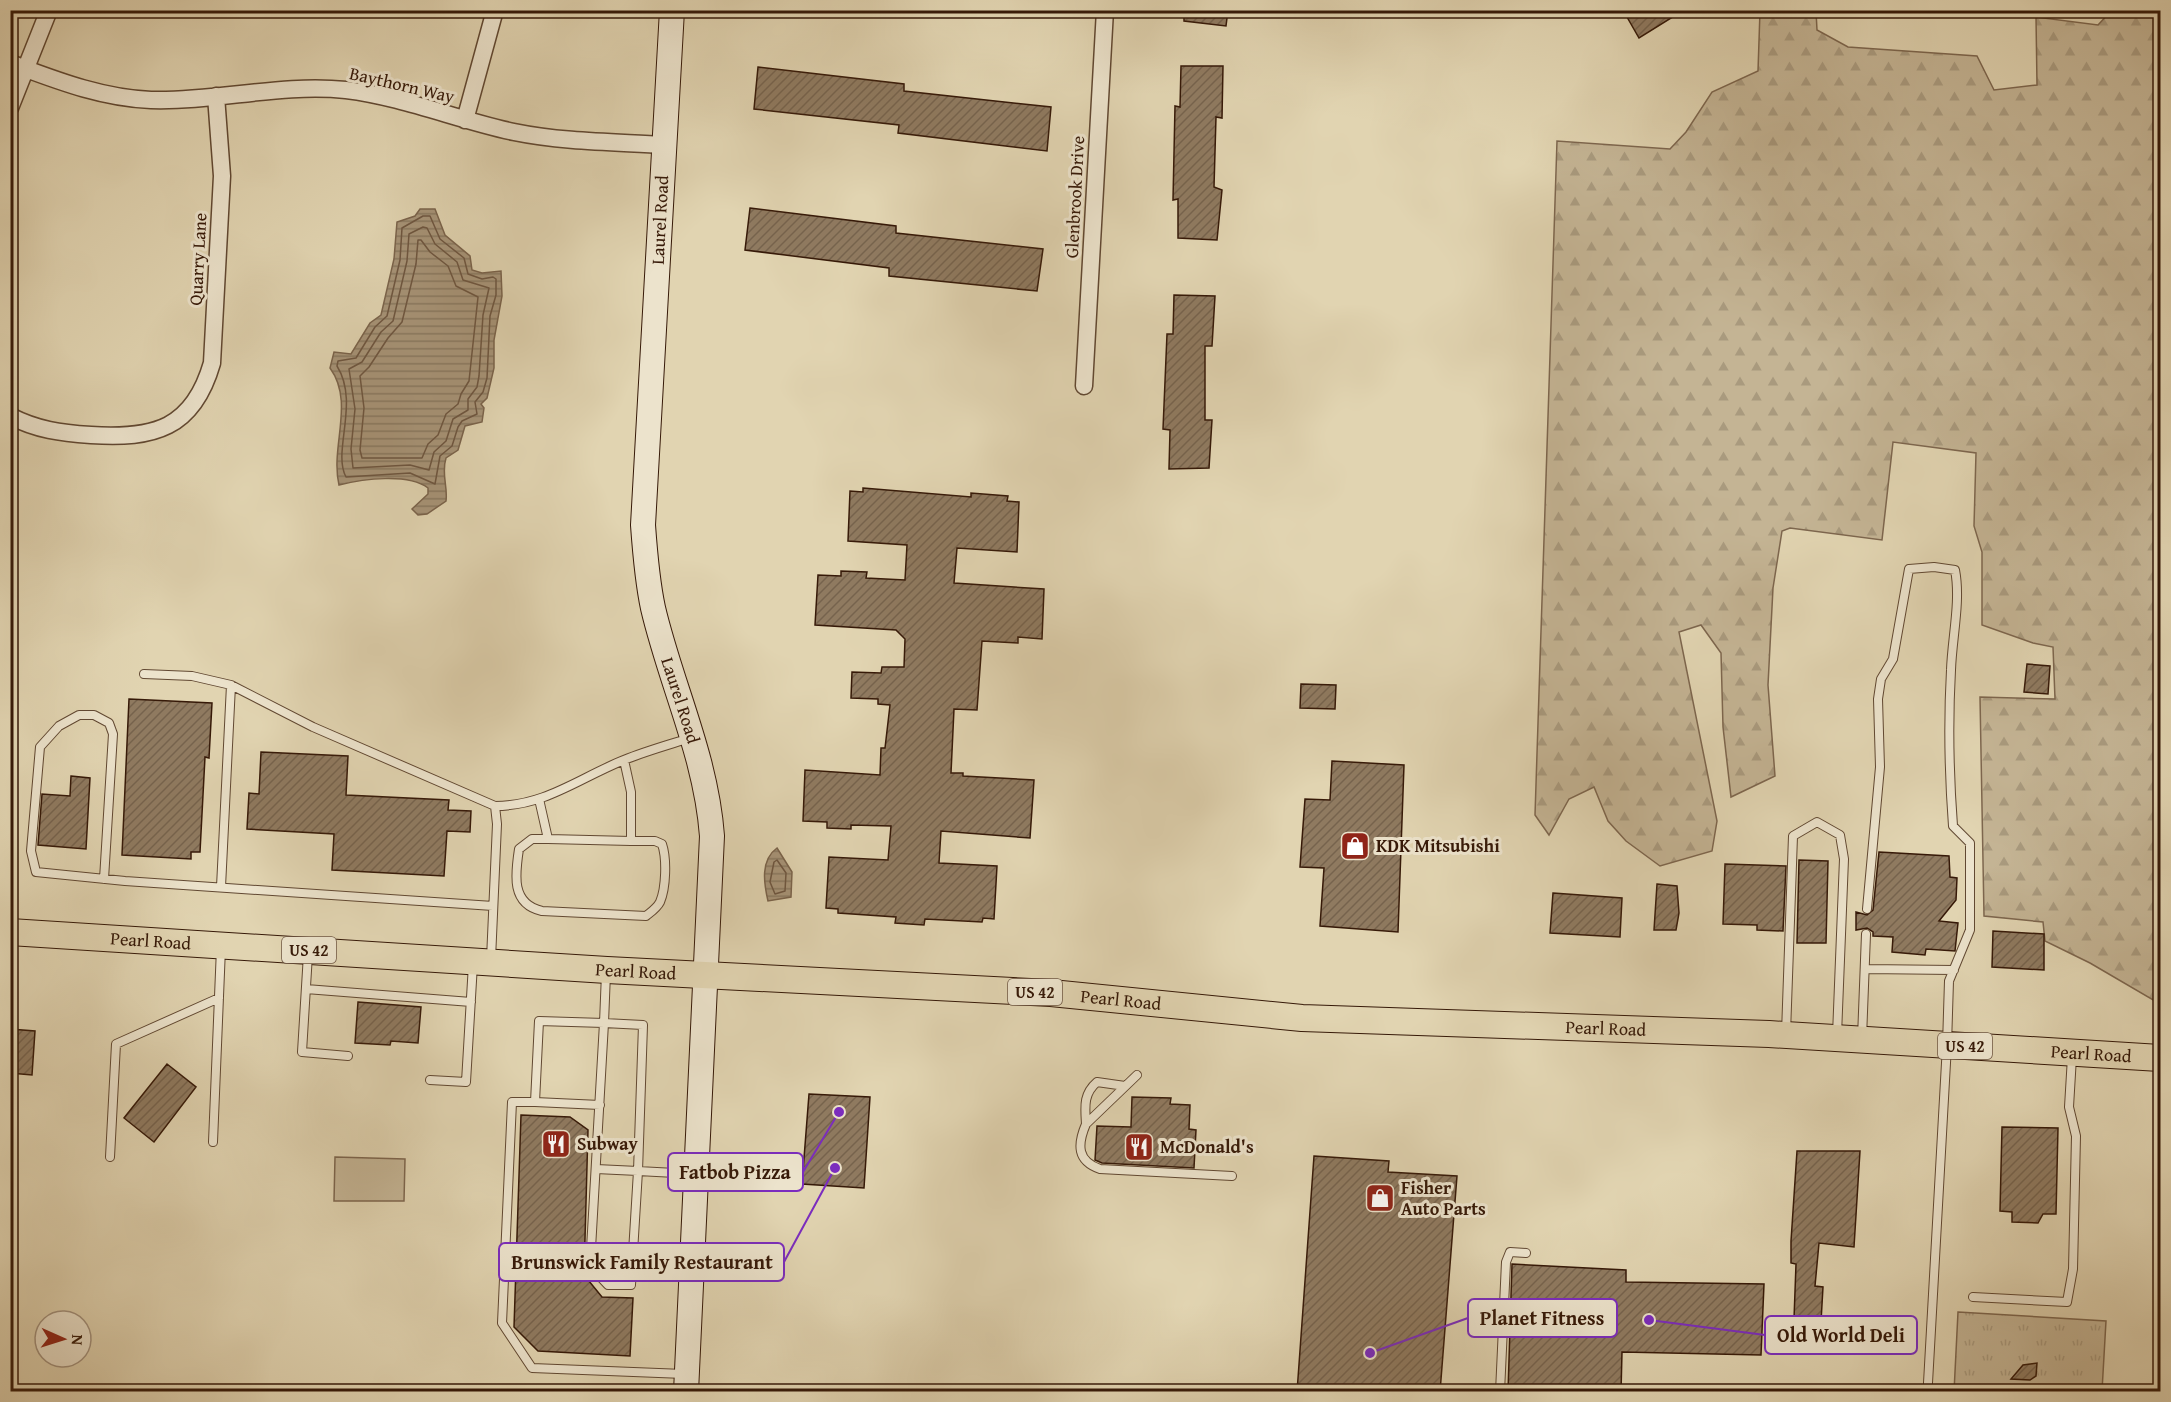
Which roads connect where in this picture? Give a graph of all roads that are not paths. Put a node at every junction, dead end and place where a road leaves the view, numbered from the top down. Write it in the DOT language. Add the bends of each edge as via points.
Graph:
graph roads {
  1 [pos="49,10"];
  2 [pos="495,10"];
  3 [pos="672,10"];
  4 [pos="1105,10"];
  5 [pos="18,66"];
  6 [pos="216,96"];
  7 [pos="10,108"];
  8 [pos="465,120"];
  9 [pos="664,145"];
  10 [pos="1084,386"];
  11 [pos="10,416"];
  12 [pos="144,674"];
  13 [pos="231,685"];
  14 [pos="693,736"];
  15 [pos="624,760"];
  16 [pos="539,799"];
  17 [pos="495,806"];
  18 [pos="548,839"];
  19 [pos="631,841"];
  20 [pos="104,879"];
  21 [pos="221,888"];
  22 [pos="493,906"];
  23 [pos="1867,909"];
  24 [pos="10,932"];
  25 [pos="1866,934"];
  26 [pos="221,945"];
  27 [pos="308,950"];
  28 [pos="482,961"];
  29 [pos="1865,969"];
  30 [pos="607,970"];
  31 [pos="1954,970"];
  32 [pos="707,975"];
  33 [pos="306,989"];
  34 [pos="219,998"];
  35 [pos="471,1002"];
  36 [pos="604,1023"];
  37 [pos="1786,1035"];
  38 [pos="1850,1039"];
  39 [pos="1947,1045"];
  40 [pos="2072,1053"];
  41 [pos="348,1056"];
  42 [pos="2160,1058"];
  43 [pos="1137,1075"];
  44 [pos="430,1080"];
  45 [pos="1125,1086"];
  46 [pos="535,1102"];
  47 [pos="600,1106"];
  48 [pos="1086,1124"];
  49 [pos="213,1142"];
  50 [pos="110,1157"];
  51 [pos="596,1169"];
  52 [pos="638,1171"];
  53 [pos="695,1174"];
  54 [pos="1232,1176"];
  55 [pos="1526,1253"];
  56 [pos="1972,1297"];
  57 [pos="687,1383"];
  58 [pos="1928,1383"];
  59 [pos="1500,1392"];
  1 -- 5 [label="street"];
  2 -- 8 [label="street"];
  3 -- 9 [label="street, Laurel Road"];
  4 -- 10 [label="street, Glenbrook Drive"];
  5 -- 6 [label="street, Baythorn Way" via="115,97 151,100"];
  5 -- 7 [label="street"];
  6 -- 8 [label="street, Baythorn Way" via="311,88 347,90"];
  6 -- 11 [label="street, Quarry Lane" via="222,176 212,363 196,402 166,428 125,437 55,433"];
  8 -- 9 [label="street, Baythorn Way" via="556,138"];
  9 -- 14 [label="street, Laurel Road" via="643,525 653,608"];
  12 -- 13 [label="lane" via="192,676"];
  13 -- 17 [label="lane" via="312,727"];
  13 -- 21 [label="lane"];
  14 -- 15 [label="lane"];
  14 -- 32 [label="street, Laurel Road" via="704,774 712,836"];
  15 -- 16 [label="lane"];
  15 -- 19 [label="lane" via="632,792"];
  16 -- 17 [label="lane" via="519,806"];
  16 -- 18 [label="lane"];
  17 -- 22 [label="lane"];
  18 -- 19 [label="lane"];
  18 -- 19 [label="lane" via="532,839 519,849 516,879 519,897 527,905 542,911 646,916 659,905 663,895 665,852 662,844 655,841"];
  20 -- 20 [label="lane" via="36,872 32,852 40,747 59,726 79,715 94,715 108,723 113,734"];
  20 -- 21 [label="lane"];
  21 -- 22 [label="lane"];
  22 -- 28 [label="lane"];
  23 -- 31 [label="lane" via="1880,767 1878,699 1881,680 1893,659 1909,569 1955,570 1958,582 1948,760 1953,826 1970,843 1970,930"];
  24 -- 26 [label="main road, Pearl Road / US 42"];
  25 -- 29 [label="lane"];
  26 -- 27 [label="main road, Pearl Road / US 42"];
  26 -- 34 [label="lane"];
  27 -- 28 [label="main road, Pearl Road / US 42"];
  27 -- 33 [label="lane"];
  28 -- 30 [label="main road, Pearl Road / US 42"];
  28 -- 35 [label="lane"];
  29 -- 31 [label="lane"];
  29 -- 38 [label="lane"];
  30 -- 32 [label="main road, Pearl Road / US 42"];
  30 -- 36 [label="lane"];
  31 -- 39 [label="lane" via="1946,1000"];
  32 -- 37 [label="main road, Pearl Road / US 42" via="1051,993 1302,1018"];
  32 -- 53 [label="street, Laurel Road"];
  33 -- 35 [label="lane"];
  33 -- 41 [label="lane" via="302,1052"];
  34 -- 49 [label="lane"];
  34 -- 50 [label="lane" via="116,1044"];
  35 -- 44 [label="lane" via="466,1082"];
  36 -- 46 [label="lane" via="539,1021"];
  36 -- 47 [label="lane"];
  36 -- 52 [label="lane" via="643,1025"];
  37 -- 38 [label="main road, Pearl Road / US 42"];
  37 -- 38 [label="lane" via="1793,836 1817,822 1840,835 1844,859"];
  38 -- 39 [label="main road, Pearl Road / US 42"];
  39 -- 40 [label="main road, Pearl Road / US 42"];
  39 -- 58 [label="lane"];
  40 -- 42 [label="main road, Pearl Road / US 42"];
  40 -- 56 [label="lane" via="2069,1107 2076,1147 2073,1269 2067,1302"];
  43 -- 45 [label="lane"];
  45 -- 48 [label="lane"];
  45 -- 48 [label="lane" via="1097,1082 1090,1088 1084,1101"];
  46 -- 47 [label="lane"];
  46 -- 57 [label="lane" via="512,1102 502,1323 532,1368"];
  47 -- 51 [label="lane"];
  48 -- 54 [label="lane" via="1081,1148 1088,1165"];
  51 -- 52 [label="lane"];
  51 -- 52 [label="lane" via="590,1266 608,1285 631,1286"];
  52 -- 53 [label="lane"];
  53 -- 57 [label="street, Laurel Road"];
  55 -- 59 [label="lane" via="1510,1252 1506,1262"];
}
